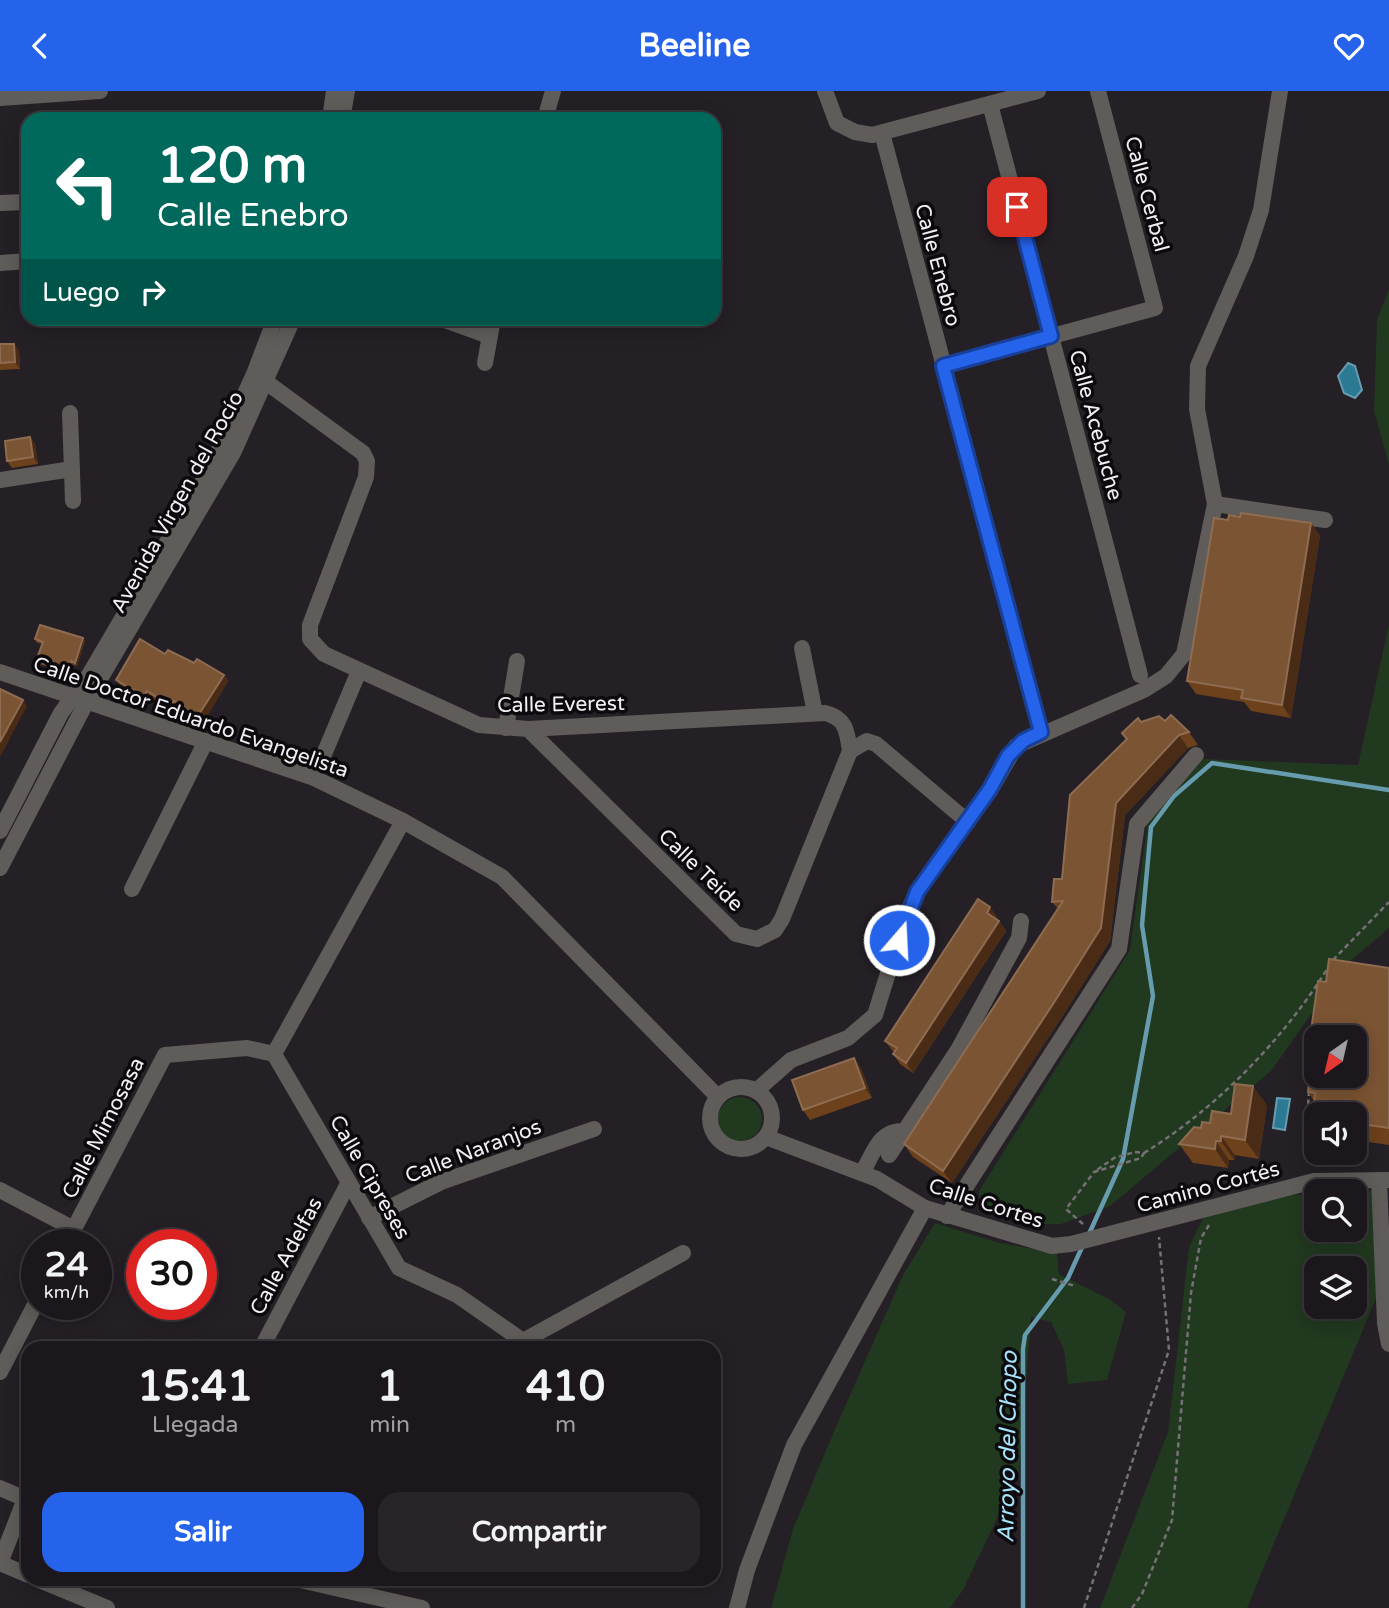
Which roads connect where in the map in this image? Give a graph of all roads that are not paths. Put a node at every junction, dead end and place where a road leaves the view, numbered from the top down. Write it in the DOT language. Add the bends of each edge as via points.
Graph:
graph roads {
  1 [pos="100,91"];
  2 [pos="334,91"];
  3 [pos="347,91"];
  4 [pos="553,91"];
  5 [pos="825,91"];
  6 [pos="1038,91"];
  7 [pos="1098,91"];
  8 [pos="1280,91"];
  9 [pos="0,98"];
  10 [pos="990,104"];
  11 [pos="331,112"];
  12 [pos="343,112"];
  13 [pos="547,112"];
  14 [pos="837,123"];
  15 [pos="882,133"];
  16 [pos="888,153"];
  17 [pos="21,202"];
  18 [pos="0,203"];
  19 [pos="21,262"];
  20 [pos="0,263"];
  21 [pos="272,326"];
  22 [pos="290,326"];
  23 [pos="461,326"];
  24 [pos="492,326"];
  25 [pos="489,336"];
  26 [pos="1051,336"];
  27 [pos="485,363"];
  28 [pos="943,366"];
  29 [pos="266,382"];
  30 [pos="70,413"];
  31 [pos="72,469"];
  32 [pos="0,480"];
  33 [pos="73,501"];
  34 [pos="1214,504"];
  35 [pos="1325,520"];
  36 [pos="802,648"];
  37 [pos="517,661"];
  38 [pos="0,671"];
  39 [pos="359,671"];
  40 [pos="1140,675"];
  41 [pos="81,699"];
  42 [pos="815,713"];
  43 [pos="506,728"];
  44 [pos="528,729"];
  45 [pos="1041,732"];
  46 [pos="206,741"];
  47 [pos="850,751"];
  48 [pos="1196,755"];
  49 [pos="314,778"];
  50 [pos="403,821"];
  51 [pos="968,822"];
  52 [pos="0,831"];
  53 [pos="0,868"];
  54 [pos="132,889"];
  55 [pos="1021,921"];
  56 [pos="274,1054"];
  57 [pos="757,1091"];
  58 [pos="718,1097"];
  59 [pos="594,1129"];
  60 [pos="905,1131"];
  61 [pos="766,1137"];
  62 [pos="889,1155"];
  63 [pos="862,1173"];
  64 [pos="1384,1180"];
  65 [pos="348,1184"];
  66 [pos="0,1191"];
  67 [pos="925,1208"];
  68 [pos="947,1216"];
  69 [pos="369,1218"];
  70 [pos="74,1229"];
  71 [pos="1121,1231"];
  72 [pos="683,1254"];
  73 [pos="27,1320"];
  74 [pos="265,1341"];
  75 [pos="1389,1344"];
  76 [pos="0,1372"];
  77 [pos="0,1489"];
  78 [pos="21,1497"];
  79 [pos="21,1513"];
  80 [pos="0,1563"];
  81 [pos="21,1572"];
  82 [pos="54,1586"];
  83 [pos="326,1586"];
  84 [pos="107,1608"];
  85 [pos="422,1608"];
  86 [pos="737,1608"];
  1 -- 9 [label="street"];
  2 -- 11 [label="street"];
  3 -- 12 [label="street"];
  4 -- 13 [label="street"];
  5 -- 14 [label="street"];
  6 -- 10 [label="street"];
  7 -- 26 [label="street, Calle Cerbal" via="1155,308"];
  8 -- 34 [label="street" via="1261,209 1246,256 1198,366 1197,409"];
  10 -- 15 [label="street"];
  10 -- 26 [label="street, Calle Acebuche"];
  14 -- 15 [label="street" via="863,134"];
  14 -- 16 [label="street" via="852,140"];
  15 -- 16 [label="street, Calle Enebro"];
  16 -- 28 [label="street, Calle Enebro"];
  17 -- 18 [label="street"];
  19 -- 20 [label="street"];
  21 -- 41 [label="street, Avenida Virgen del Rocío" via="210,469"];
  22 -- 29 [label="street, Avenida Virgen del Rocío"];
  23 -- 25 [label="street"];
  24 -- 25 [label="street"];
  25 -- 27 [label="street"];
  26 -- 28 [label="street"];
  26 -- 40 [label="street, Calle Acebuche"];
  28 -- 45 [label="street, Calle Enebro"];
  29 -- 39 [label="street, Calle Everest" via="363,453 367,461 366,477 309,634 324,654"];
  29 -- 41 [label="street, Avenida Virgen del Rocío" via="203,507"];
  30 -- 31 [label="street"];
  31 -- 32 [label="street"];
  31 -- 33 [label="street"];
  34 -- 35 [label="street"];
  34 -- 45 [label="street" via="1184,654 1166,677 1144,690"];
  36 -- 42 [label="street"];
  37 -- 43 [label="street"];
  38 -- 41 [label="street, Calle Doctor Eduardo Evangelista"];
  39 -- 43 [label="street, Calle Everest" via="479,725"];
  39 -- 49 [label="street"];
  41 -- 46 [label="street, Calle Doctor Eduardo Evangelista"];
  41 -- 52 [label="street" via="61,713"];
  41 -- 53 [label="street"];
  42 -- 44 [label="street, Calle Everest"];
  42 -- 47 [label="street, Calle Everest" via="834,715 845,724"];
  43 -- 44 [label="street, Calle Everest"];
  44 -- 47 [label="street, Calle Teide" via="736,934 757,939 775,930 782,919"];
  45 -- 51 [label="street" via="1016,746"];
  46 -- 49 [label="street, Calle Doctor Eduardo Evangelista"];
  46 -- 54 [label="street"];
  47 -- 51 [label="street" via="867,741 876,744"];
  48 -- 68 [label="street" via="1137,824 1119,949"];
  49 -- 50 [label="street, Calle Doctor Eduardo Evangelista"];
  50 -- 56 [label="street"];
  50 -- 58 [label="street, Calle Doctor Eduardo Evangelista" via="502,877"];
  51 -- 57 [label="street" via="917,892 875,1015 848,1038 791,1060"];
  55 -- 60 [label="street" via="1019,938 964,1038"];
  56 -- 65 [label="street, Calle Cipreses"];
  56 -- 70 [label="street, Calle Mimosasa" via="247,1048 165,1055"];
  57 -- 58 [label="street" via="740,1087"];
  57 -- 61 [label="street" via="772,1117"];
  58 -- 61 [label="street" via="710,1123 725,1145 742,1150"];
  59 -- 69 [label="street, Calle Naranjos" via="441,1182"];
  60 -- 62 [label="street"];
  60 -- 63 [label="street" via="881,1137"];
  61 -- 63 [label="street, Calle Cortes"];
  63 -- 67 [label="street, Calle Cortes"];
  64 -- 71 [label="street, Camino Cortés" via="1314,1181"];
  64 -- 75 [label="street"];
  65 -- 69 [label="street, Calle Cipreses"];
  65 -- 74 [label="street, Calle Adelfas"];
  66 -- 70 [label="street"];
  67 -- 68 [label="street, Calle Cortes"];
  67 -- 86 [label="street" via="794,1445"];
  68 -- 71 [label="street, Calle Cortes" via="1052,1246"];
  69 -- 72 [label="street, Calle Cipreses" via="398,1268 457,1295 523,1341"];
  73 -- 76 [label="street"];
  77 -- 78 [label="street"];
  79 -- 80 [label="street"];
  80 -- 81 [label="street"];
  82 -- 84 [label="street"];
  83 -- 85 [label="street"];
}
